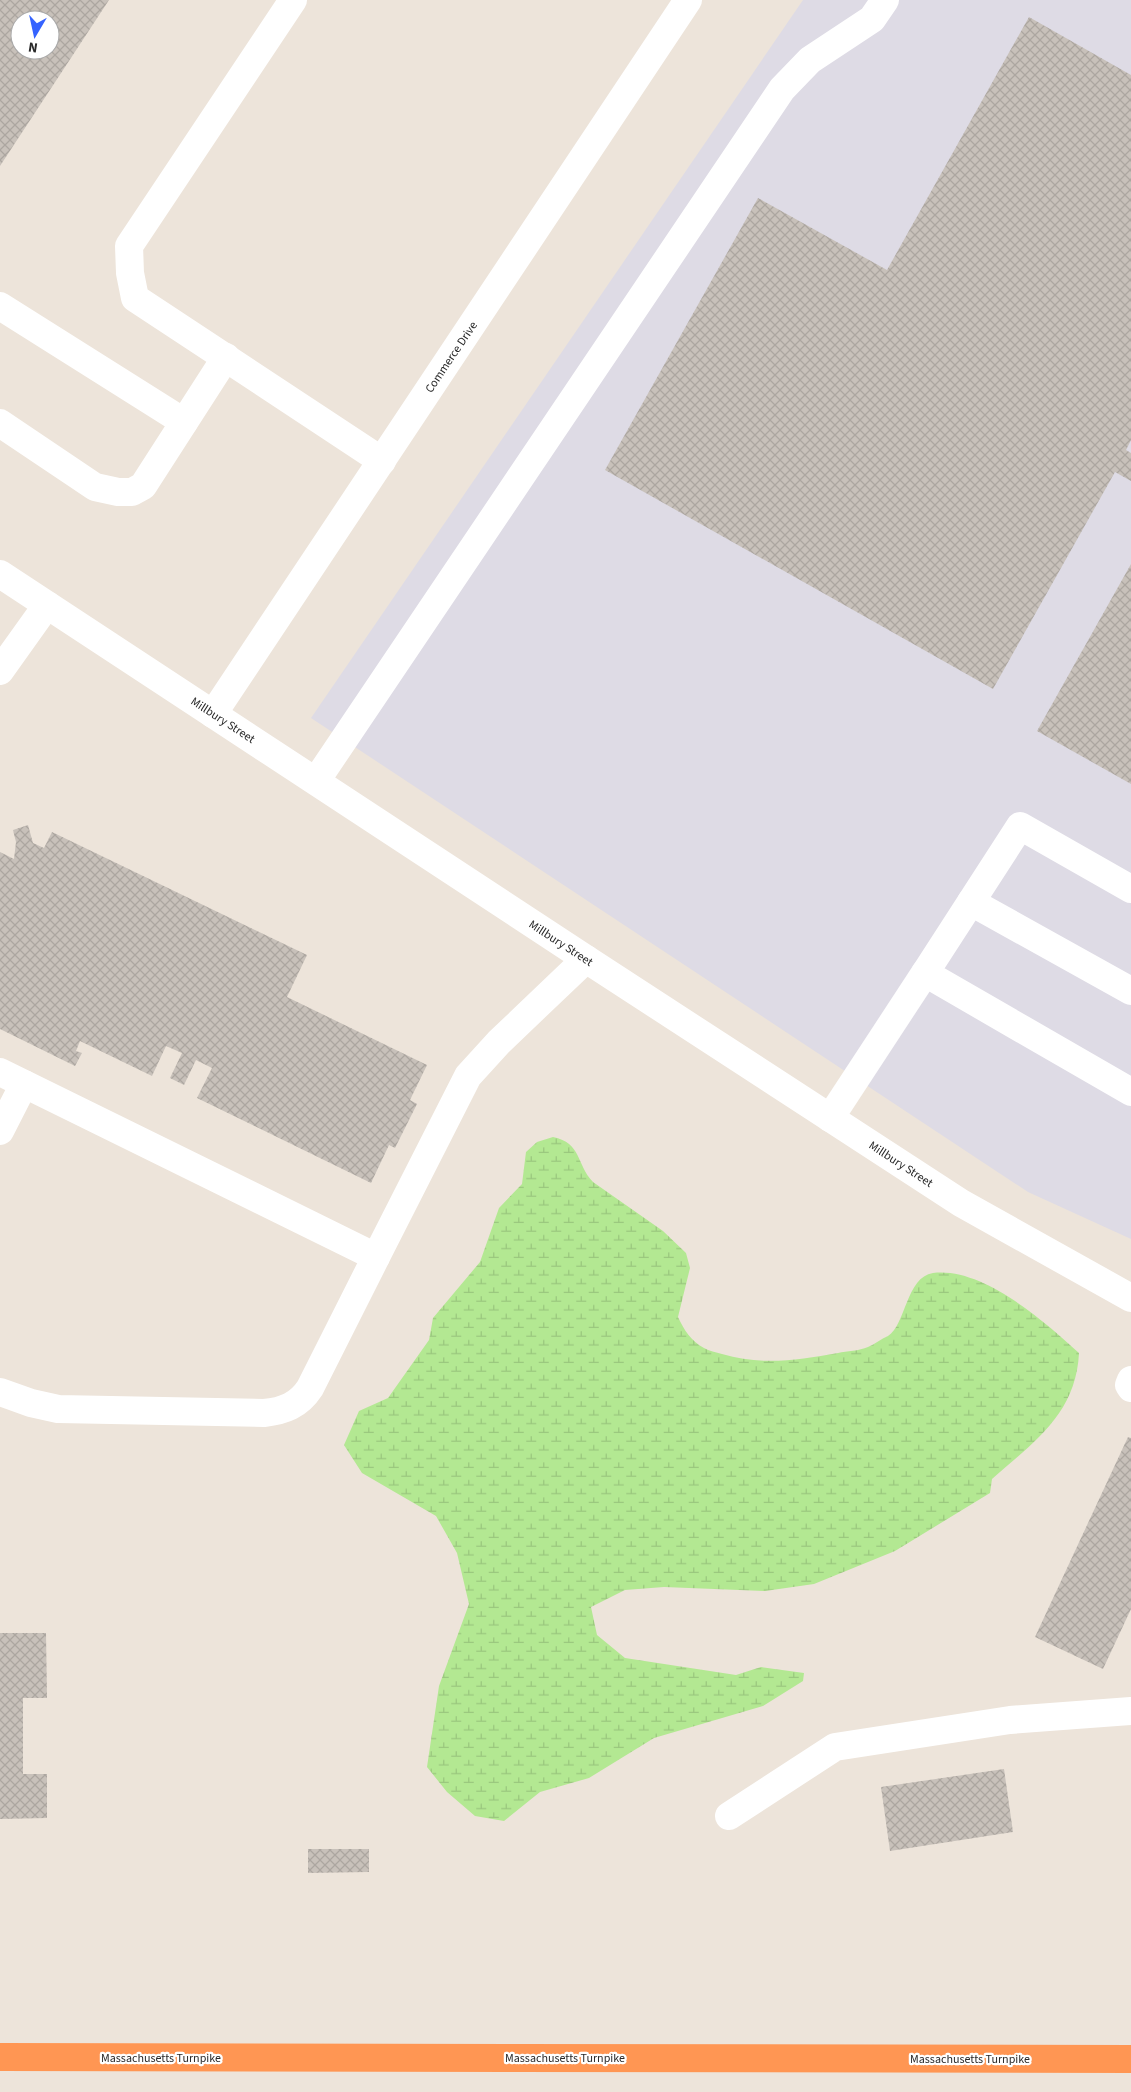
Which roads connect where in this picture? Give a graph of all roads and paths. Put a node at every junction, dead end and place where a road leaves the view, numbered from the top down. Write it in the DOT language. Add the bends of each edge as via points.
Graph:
graph roads {
  1 [pos="293,0"];
  2 [pos="688,0"];
  3 [pos="885,0"];
  4 [pos="0,306"];
  5 [pos="226,357"];
  6 [pos="184,422"];
  7 [pos="0,423"];
  8 [pos="382,461"];
  9 [pos="0,574"];
  10 [pos="47,605"];
  11 [pos="0,671"];
  12 [pos="213,714"];
  13 [pos="316,782"];
  14 [pos="1131,889"];
  15 [pos="971,902"];
  16 [pos="586,959"];
  17 [pos="925,974"];
  18 [pos="1131,991"];
  19 [pos="12,1078"];
  20 [pos="1131,1092"];
  21 [pos="830,1118"];
  22 [pos="0,1131"];
  23 [pos="376,1256"];
  24 [pos="1131,1298"];
  25 [pos="1131,1380"];
  26 [pos="1131,1388"];
  27 [pos="0,1392"];
  28 [pos="1131,1711"];
  29 [pos="729,1816"];
  30 [pos="0,2058"];
  31 [pos="1131,2059"];
  1 -- 5 [label="street" via="129,246 135,298"];
  2 -- 8 [label="street, Commerce Drive"];
  3 -- 13 [label="street" via="872,19 810,60 782,90"];
  4 -- 6 [label="street"];
  5 -- 6 [label="street"];
  5 -- 8 [label="street"];
  6 -- 7 [label="street" via="143,486 132,492 95,487"];
  8 -- 12 [label="street, Commerce Drive"];
  9 -- 10 [label="street, Millbury Street"];
  10 -- 11 [label="street"];
  10 -- 12 [label="street, Millbury Street"];
  12 -- 13 [label="street, Millbury Street"];
  13 -- 16 [label="street, Millbury Street"];
  14 -- 15 [label="street" via="1020,826"];
  15 -- 17 [label="street"];
  15 -- 18 [label="street"];
  16 -- 21 [label="street, Millbury Street"];
  16 -- 23 [label="street" via="498,1042 468,1076"];
  17 -- 20 [label="street"];
  17 -- 21 [label="street"];
  19 -- 22 [label="street"];
  19 -- 23 [label="street"];
  21 -- 24 [label="street, Millbury Street" via="961,1203"];
  23 -- 27 [label="street" via="304,1398 281,1411 264,1414 58,1409"];
  25 -- 26 [label="street"];
  28 -- 29 [label="street" via="1010,1720 835,1747"];
  30 -- 31 [label="highway, Massachusetts Turnpike"];
}
